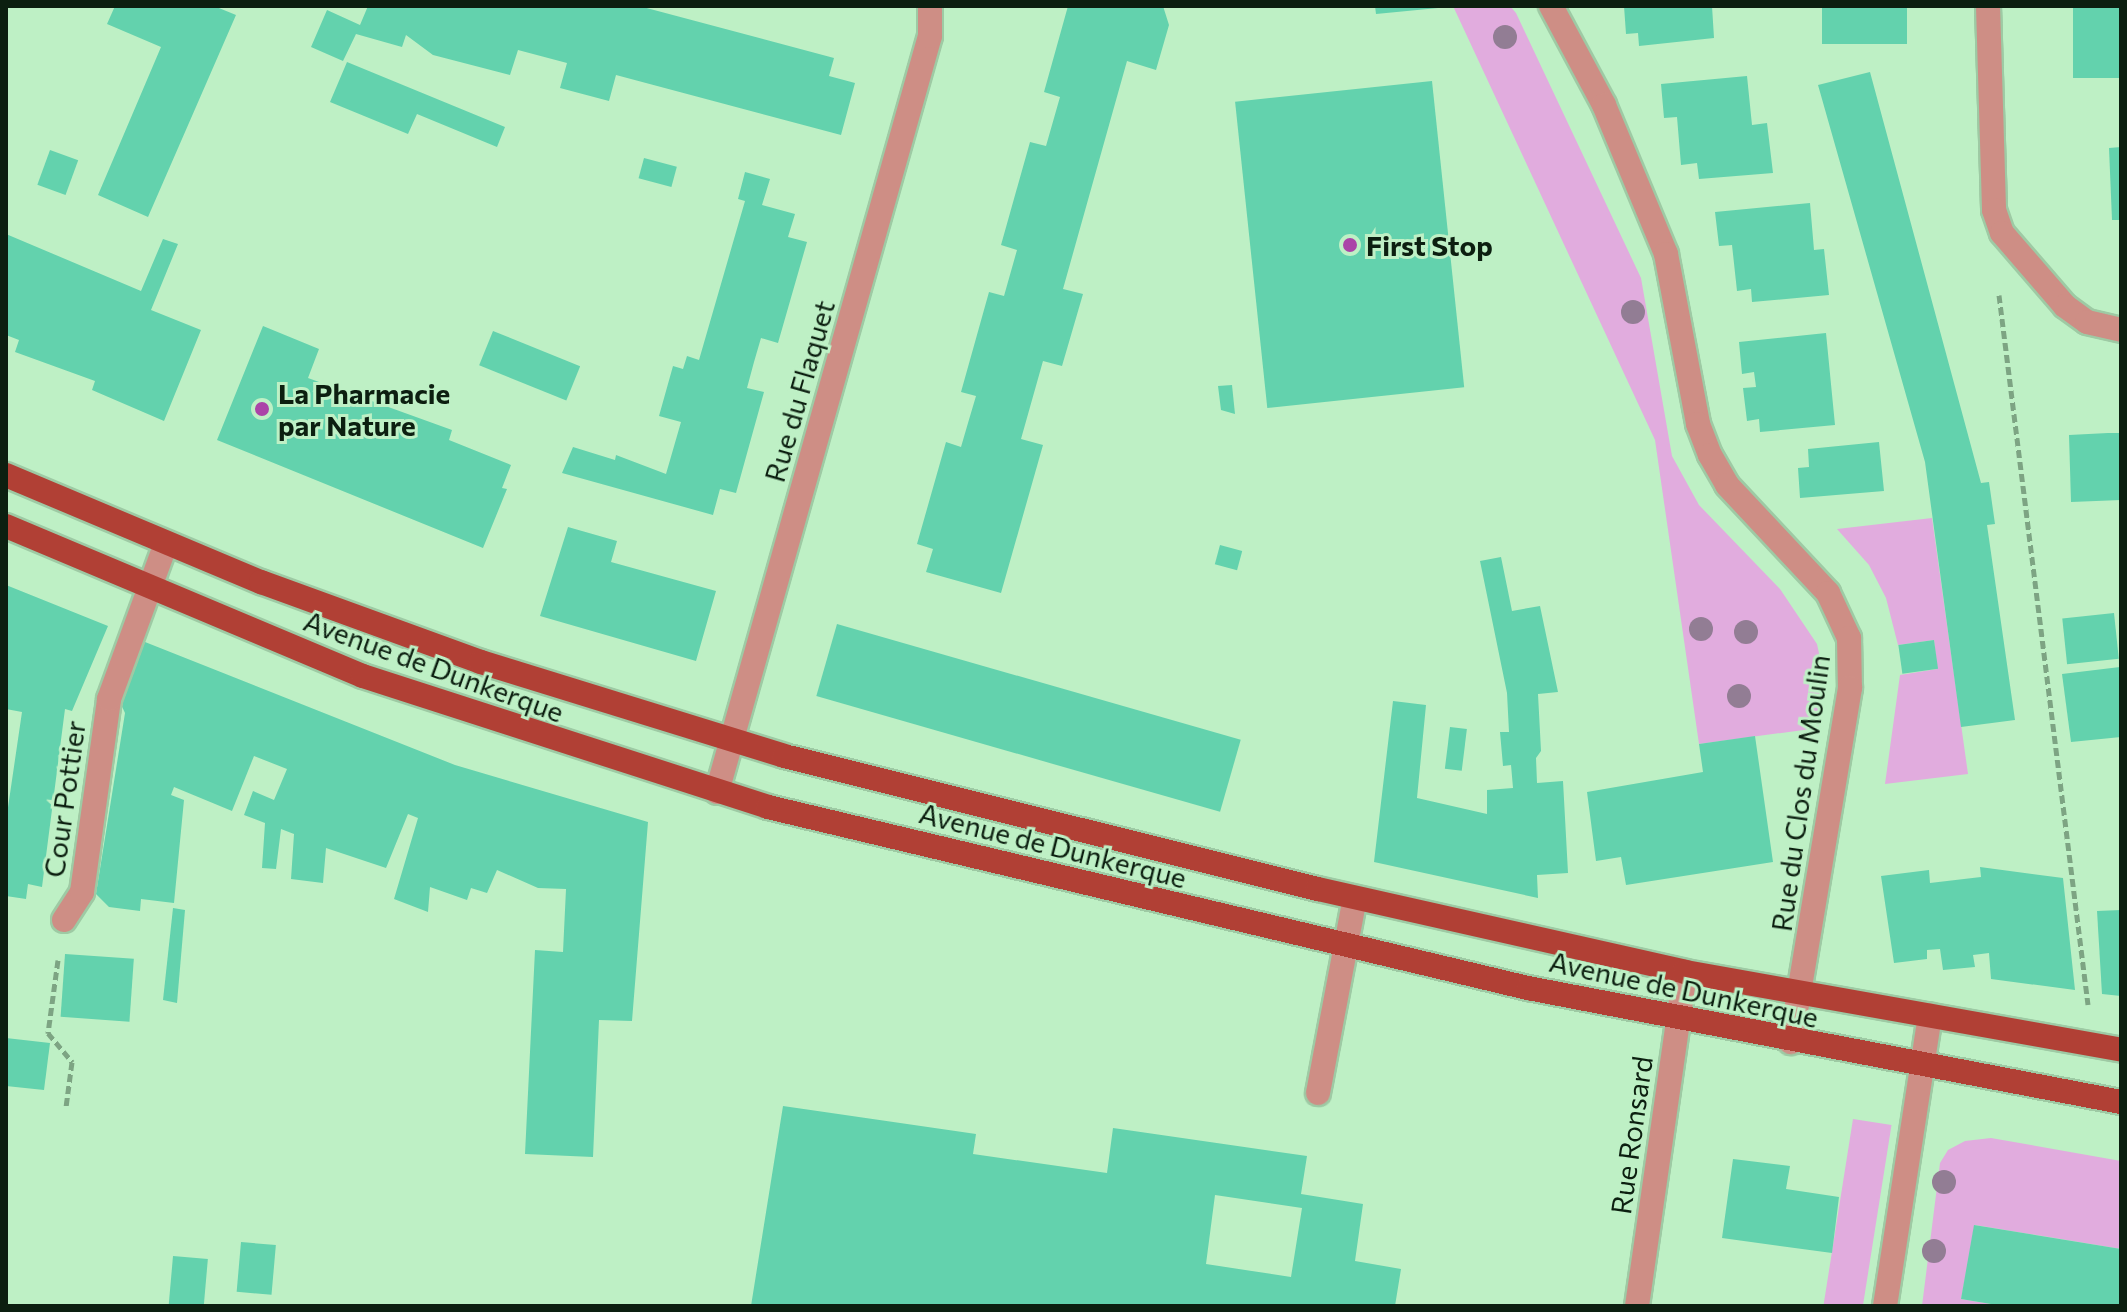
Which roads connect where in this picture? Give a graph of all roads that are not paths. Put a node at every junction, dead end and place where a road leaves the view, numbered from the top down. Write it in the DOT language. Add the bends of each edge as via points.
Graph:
graph roads {
  1 [pos="930,6"];
  2 [pos="1551,6"];
  3 [pos="1988,6"];
  4 [pos="2121,330"];
  5 [pos="6,475"];
  6 [pos="6,526"];
  7 [pos="166,543"];
  8 [pos="150,590"];
  9 [pos="731,741"];
  10 [pos="717,792"];
  11 [pos="1355,898"];
  12 [pos="64,920"];
  13 [pos="1347,947"];
  14 [pos="1685,972"];
  15 [pos="1801,993"];
  16 [pos="1930,1015"];
  17 [pos="1678,1019"];
  18 [pos="1791,1042"];
  19 [pos="2121,1050"];
  20 [pos="1922,1066"];
  21 [pos="1318,1093"];
  22 [pos="2121,1102"];
  23 [pos="1637,1306"];
  24 [pos="1885,1306"];
  1 -- 9 [label="street, Rue du Flaquet" via="930,36"];
  2 -- 15 [label="street, Rue du Clos du Moulin" via="1604,105 1666,254 1698,424 1710,455 1727,485 1828,593 1849,638 1852,676"];
  3 -- 4 [label="street" via="1994,210 2018,257 2087,322"];
  5 -- 7 [label="main road, Avenue de Dunkerque"];
  6 -- 8 [label="main road, Avenue de Dunkerque"];
  7 -- 8 [label="street, Cour Pottier"];
  7 -- 9 [label="main road, Avenue de Dunkerque" via="481,662"];
  8 -- 10 [label="main road, Avenue de Dunkerque" via="363,676"];
  8 -- 12 [label="street, Cour Pottier" via="109,699 82,892"];
  9 -- 10 [label="street, Rue du Flaquet"];
  9 -- 11 [label="main road, Avenue de Dunkerque"];
  10 -- 13 [label="main road, Avenue de Dunkerque"];
  11 -- 13 [label="street"];
  11 -- 14 [label="main road, Avenue de Dunkerque"];
  13 -- 17 [label="main road, Avenue de Dunkerque"];
  13 -- 21 [label="street"];
  14 -- 15 [label="main road, Avenue de Dunkerque"];
  14 -- 17 [label="street, Rue Ronsard"];
  15 -- 16 [label="main road, Avenue de Dunkerque"];
  15 -- 18 [label="street, Rue du Clos du Moulin"];
  16 -- 19 [label="main road, Avenue de Dunkerque"];
  16 -- 20 [label="street"];
  17 -- 18 [label="main road, Avenue de Dunkerque"];
  17 -- 23 [label="street, Rue Ronsard"];
  18 -- 20 [label="main road, Avenue de Dunkerque"];
  20 -- 22 [label="main road, Avenue de Dunkerque"];
  20 -- 24 [label="street"];
}
